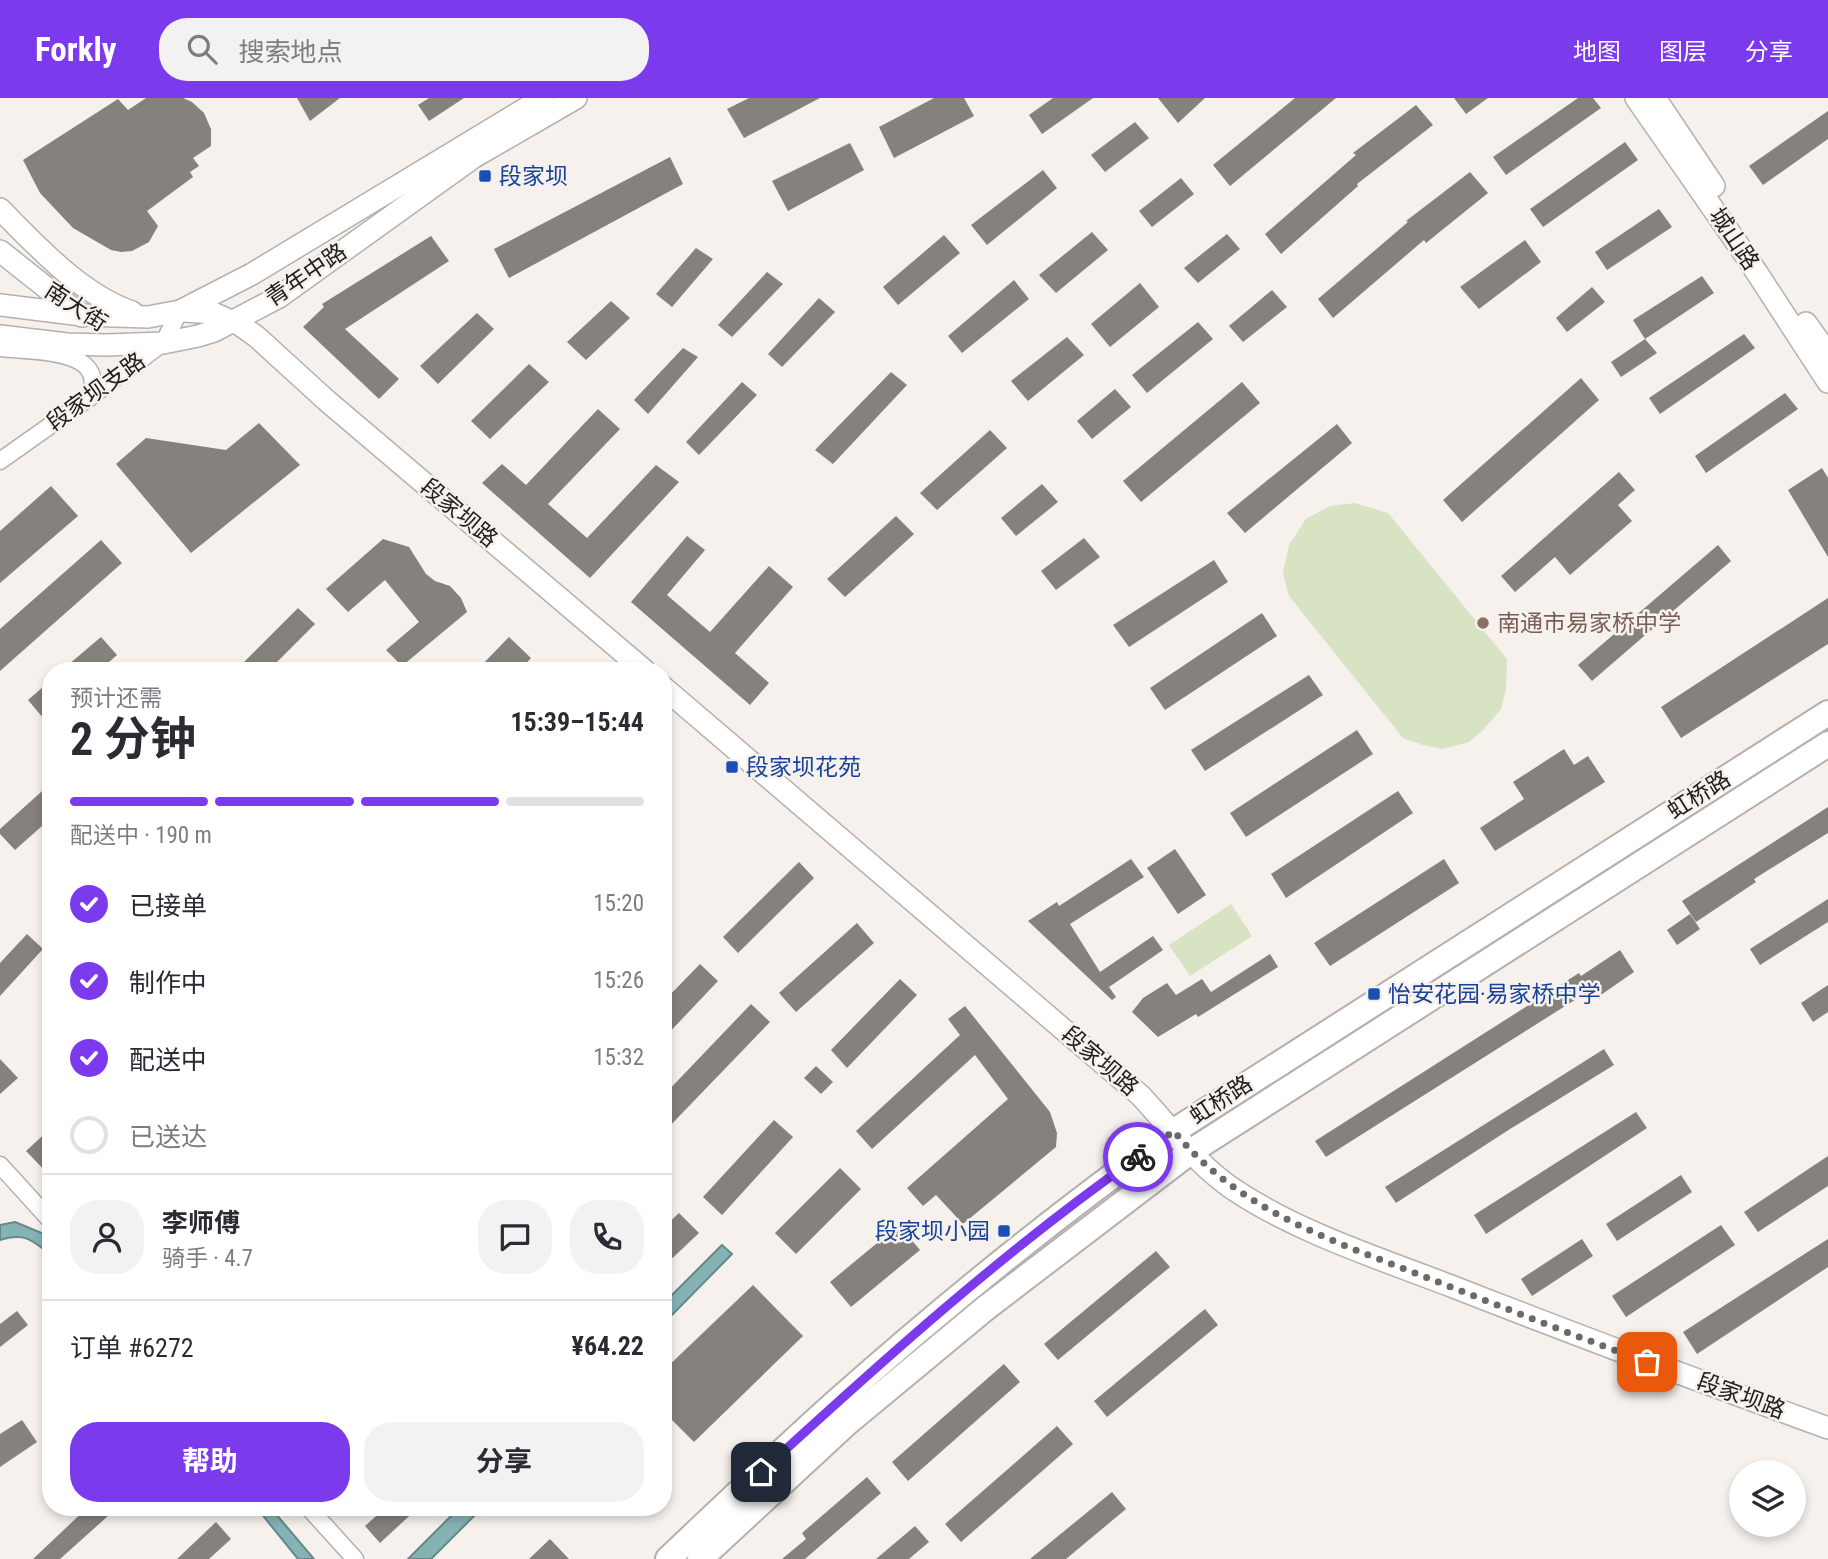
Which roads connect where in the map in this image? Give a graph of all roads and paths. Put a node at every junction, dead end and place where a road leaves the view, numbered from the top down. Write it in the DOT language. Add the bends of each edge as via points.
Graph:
graph roads {
  1 [pos="544,98"];
  2 [pos="576,98"];
  3 [pos="1636,98"];
  4 [pos="1655,98"];
  5 [pos="0,209"];
  6 [pos="0,251"];
  7 [pos="0,305"];
  8 [pos="180,311"];
  9 [pos="82,315"];
  10 [pos="148,317"];
  11 [pos="0,335"];
  12 [pos="198,336"];
  13 [pos="163,343"];
  14 [pos="0,348"];
  15 [pos="275,353"];
  16 [pos="1828,354"];
  17 [pos="1828,382"];
  18 [pos="89,398"];
  19 [pos="0,461"];
  20 [pos="635,662"];
  21 [pos="672,695"];
  22 [pos="1828,713"];
  23 [pos="1828,744"];
  24 [pos="1174,1131"];
  25 [pos="1190,1152"];
  26 [pos="0,1165"];
  27 [pos="42,1211"];
  28 [pos="1828,1428"];
  29 [pos="316,1516"];
  30 [pos="355,1559"];
  31 [pos="668,1559"];
  32 [pos="700,1559"];
  1 -- 8 [label="main road, 青年中路" via="252,274"];
  2 -- 12 [label="main road, 青年中路" via="474,157 279,296"];
  3 -- 17 [label="main road, 城山路"];
  4 -- 16 [label="main road, 城山路"];
  5 -- 10 [label="main road, 南大街" via="100,297"];
  6 -- 9 [label="main road, 南大街"];
  7 -- 9 [label="main road, 青年中路"];
  8 -- 10 [label="main road, 青年中路"];
  8 -- 13 [label="street, 段家坝支路"];
  8 -- 15 [label="main road, 段家坝路" via="213,313 240,325"];
  9 -- 10 [label="main road, 青年中路"];
  9 -- 13 [label="main road, 南大街" via="125,337"];
  11 -- 13 [label="main road, 青年中路" via="66,344"];
  12 -- 13 [label="main road, 青年中路"];
  12 -- 15 [label="main road, 段家坝路" via="246,342"];
  13 -- 18 [label="street, 段家坝支路"];
  14 -- 18 [label="street" via="82,361 92,376"];
  15 -- 20 [label="main road, 段家坝路"];
  18 -- 19 [label="street, 段家坝支路"];
  21 -- 24 [label="main road, 段家坝路" via="1140,1095"];
  22 -- 24 [label="main road, 虹桥路"];
  23 -- 25 [label="main road, 虹桥路"];
  24 -- 25 [label="main road, 段家坝路"];
  24 -- 31 [label="main road, 虹桥路" via="1092,1189 955,1301 835,1403"];
  25 -- 28 [label="main road, 段家坝路" via="1232,1188 1292,1222 1621,1353"];
  25 -- 32 [label="main road, 虹桥路" via="987,1307 847,1423"];
  26 -- 27 [label="street"];
  29 -- 30 [label="street"];
}
